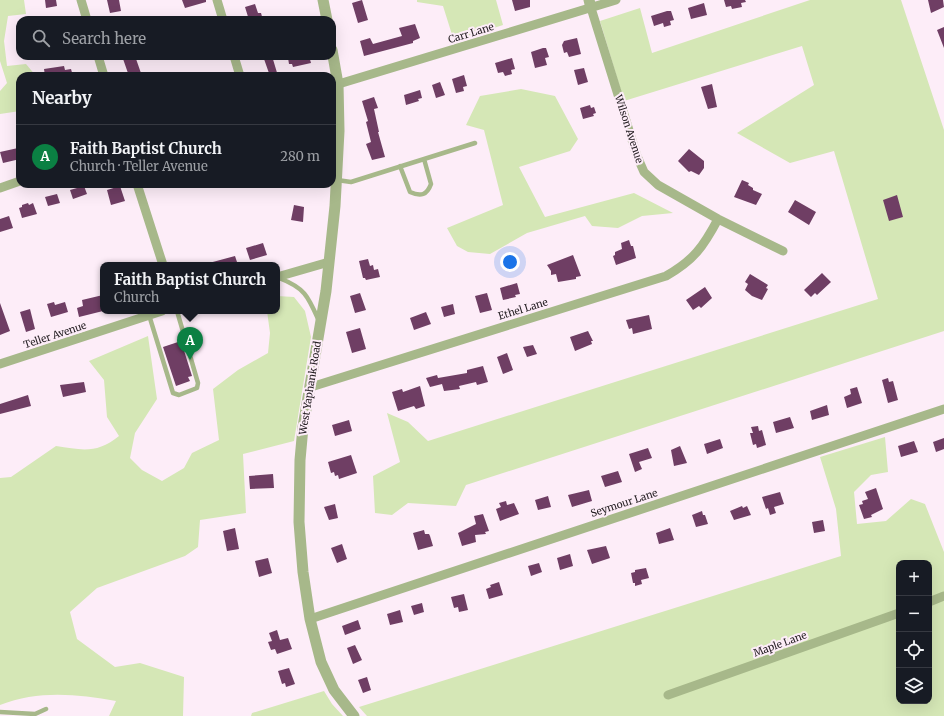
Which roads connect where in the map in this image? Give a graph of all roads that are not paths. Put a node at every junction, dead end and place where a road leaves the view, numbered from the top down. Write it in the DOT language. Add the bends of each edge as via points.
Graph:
graph roads {
  1 [pos="81,0"];
  2 [pos="217,0"];
  3 [pos="323,0"];
  4 [pos="616,0"];
  5 [pos="590,4"];
  6 [pos="86,16"];
  7 [pos="222,16"];
  8 [pos="326,16"];
  9 [pos="99,60"];
  10 [pos="235,60"];
  11 [pos="333,60"];
  12 [pos="103,72"];
  13 [pos="239,72"];
  14 [pos="334,72"];
  15 [pos="336,85"];
  16 [pos="336,96"];
  17 [pos="475,143"];
  18 [pos="424,159"];
  19 [pos="400,166"];
  20 [pos="336,180"];
  21 [pos="16,182"];
  22 [pos="0,188"];
  23 [pos="138,188"];
  24 [pos="335,188"];
  25 [pos="718,219"];
  26 [pos="783,251"];
  27 [pos="162,262"];
  28 [pos="329,262"];
  29 [pos="280,276"];
  30 [pos="280,278"];
  31 [pos="152,314"];
  32 [pos="178,314"];
  33 [pos="149,315"];
  34 [pos="320,326"];
  35 [pos="0,364"];
  36 [pos="311,387"];
  37 [pos="944,409"];
  38 [pos="944,596"];
  39 [pos="932,601"];
  40 [pos="896,614"];
  41 [pos="310,619"];
  42 [pos="668,696"];
  43 [pos="46,709"];
  44 [pos="0,712"];
  45 [pos="354,716"];
  1 -- 6 [label="street"];
  2 -- 7 [label="street"];
  3 -- 8 [label="street"];
  4 -- 5 [label="street, Carr Lane"];
  5 -- 15 [label="street, Carr Lane"];
  5 -- 25 [label="street, Wilson Avenue" via="636,156 644,172 658,185"];
  9 -- 12 [label="street"];
  10 -- 13 [label="street"];
  11 -- 14 [label="street, West Yaphank Road"];
  16 -- 20 [label="street, West Yaphank Road" via="339,131"];
  17 -- 18 [label="lane"];
  18 -- 19 [label="lane"];
  18 -- 19 [label="lane" via="431,184 423,195 410,192"];
  19 -- 20 [label="lane" via="351,182"];
  21 -- 22 [label="street"];
  23 -- 27 [label="street"];
  24 -- 28 [label="street, West Yaphank Road"];
  25 -- 26 [label="street, Wilson Avenue"];
  25 -- 36 [label="street, Ethel Lane" via="699,251 681,268 666,276"];
  28 -- 29 [label="street"];
  28 -- 34 [label="street, West Yaphank Road"];
  30 -- 34 [label="lane" via="296,284 309,298"];
  31 -- 33 [label="street, Teller Avenue"];
  32 -- 33 [label="lane" via="198,382 197,388 179,396 173,392 168,379"];
  33 -- 35 [label="street, Teller Avenue"];
  34 -- 36 [label="street, West Yaphank Road"];
  36 -- 41 [label="street, West Yaphank Road" via="300,460 299,522"];
  37 -- 41 [label="street, Seymour Lane"];
  38 -- 39 [label="street"];
  40 -- 42 [label="street, Maple Lane"];
  41 -- 45 [label="street, West Yaphank Road" via="321,662 334,690"];
  43 -- 44 [label="lane" via="35,714"];
}
